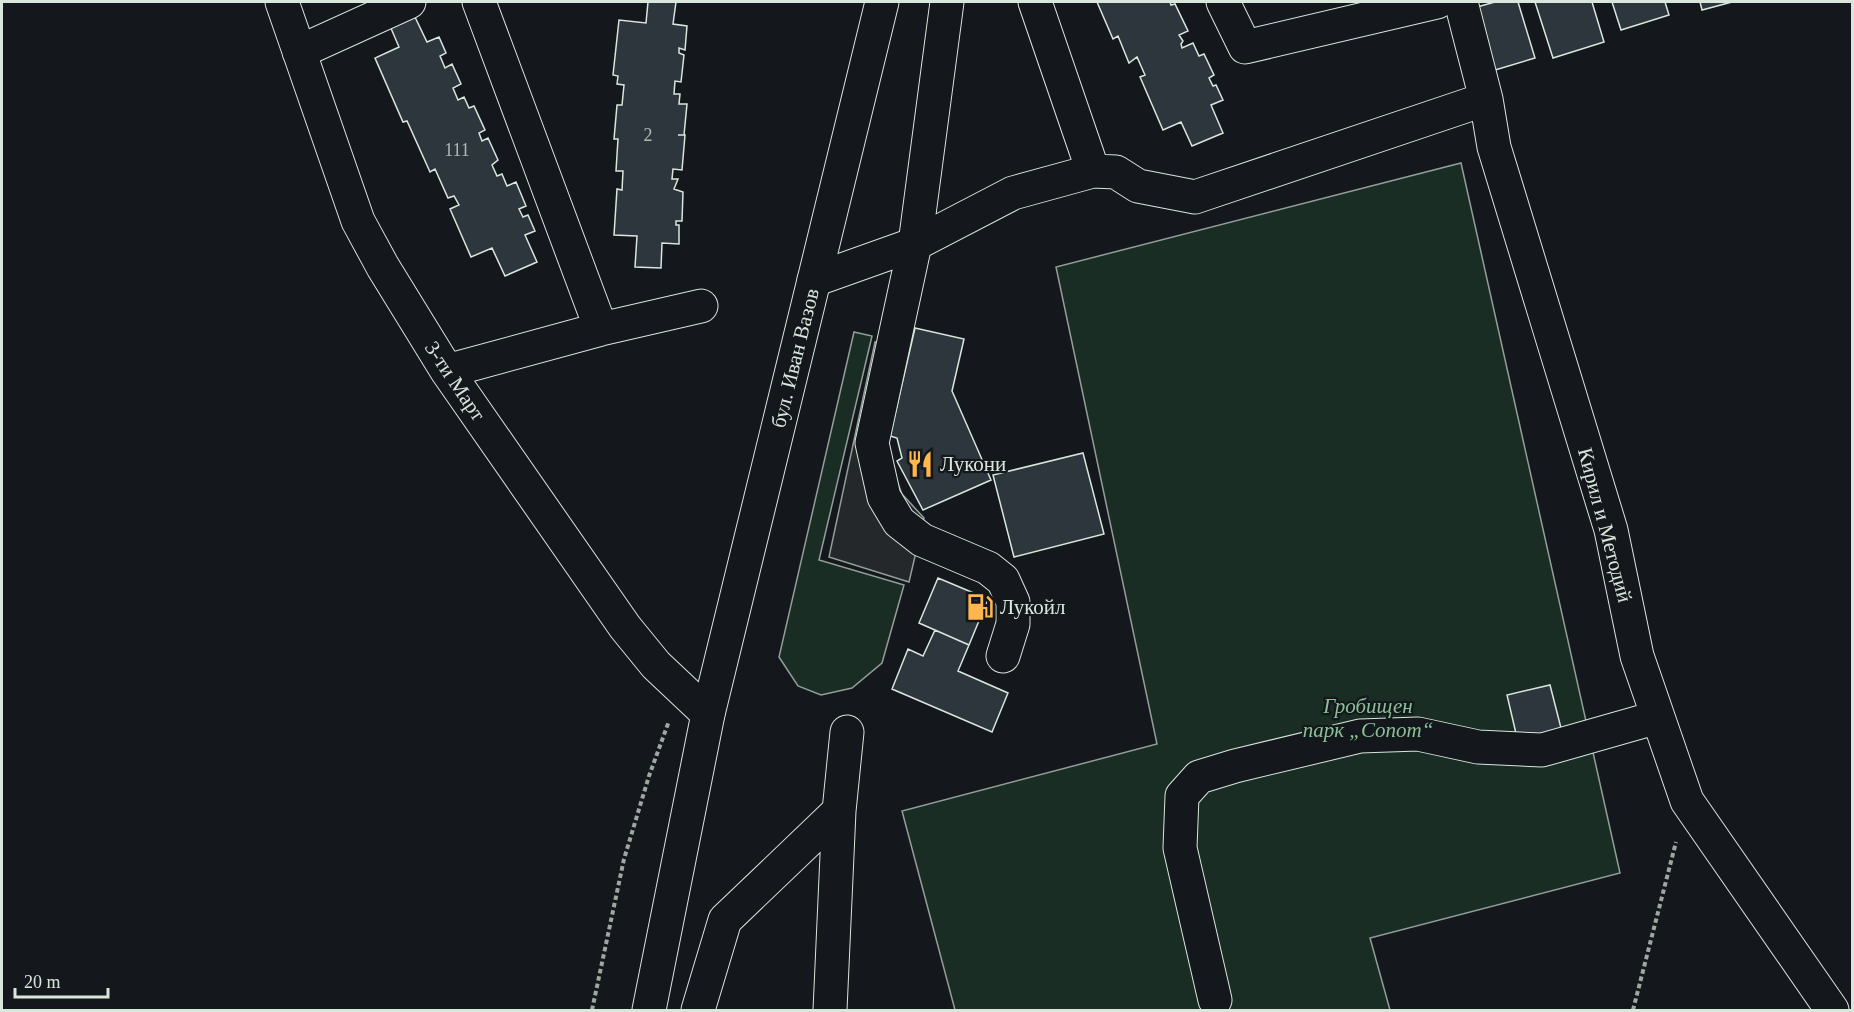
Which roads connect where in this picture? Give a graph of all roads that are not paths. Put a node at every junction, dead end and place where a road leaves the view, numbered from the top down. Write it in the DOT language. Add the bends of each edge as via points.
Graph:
graph roads {
  1 [pos="282,2"];
  2 [pos="409,2"];
  3 [pos="479,2"];
  4 [pos="882,2"];
  5 [pos="947,2"];
  6 [pos="1035,2"];
  7 [pos="1223,2"];
  8 [pos="1437,2"];
  9 [pos="1461,2"];
  10 [pos="299,52"];
  11 [pos="1486,99"];
  12 [pos="1093,171"];
  13 [pos="915,244"];
  14 [pos="814,280"];
  15 [pos="701,306"];
  16 [pos="601,329"];
  17 [pos="447,371"];
  18 [pos="1003,656"];
  19 [pos="708,714"];
  20 [pos="1658,717"];
  21 [pos="847,732"];
  22 [pos="839,811"];
  23 [pos="1215,1000"];
  24 [pos="649,1011"];
  25 [pos="698,1011"];
  26 [pos="830,1011"];
  27 [pos="1832,1011"];
  1 -- 10 [label="street, 3-ти Март"];
  2 -- 10 [label="street"];
  3 -- 16 [label="street"];
  4 -- 14 [label="street, бул. Иван Вазов"];
  5 -- 13 [label="street"];
  6 -- 12 [label="street"];
  7 -- 8 [label="street" via="1245,47"];
  9 -- 11 [label="street, Кирил и Методий"];
  10 -- 17 [label="street, 3-ти Март" via="358,221"];
  11 -- 12 [label="street" via="1195,197 1138,186 1116,172"];
  11 -- 20 [label="street, Кирил и Методий" via="1494,147 1611,530 1637,656"];
  12 -- 13 [label="street" via="1013,192"];
  13 -- 14 [label="street"];
  13 -- 18 [label="street" via="872,443 884,497 899,522 922,540 988,568 1003,580 1013,602 1014,624"];
  14 -- 19 [label="street, бул. Иван Вазов"];
  15 -- 16 [label="street"];
  16 -- 17 [label="street"];
  17 -- 19 [label="street, 3-ти Март" via="625,627 656,665"];
  19 -- 24 [label="street, бул. Иван Вазов"];
  20 -- 23 [label="street" via="1542,750 1478,747 1418,734 1360,736 1199,777 1182,795 1180,848"];
  20 -- 27 [label="street, Кирил и Методий" via="1687,801"];
  21 -- 22 [label="street"];
  22 -- 25 [label="street" via="725,920"];
  22 -- 26 [label="street"];
}
